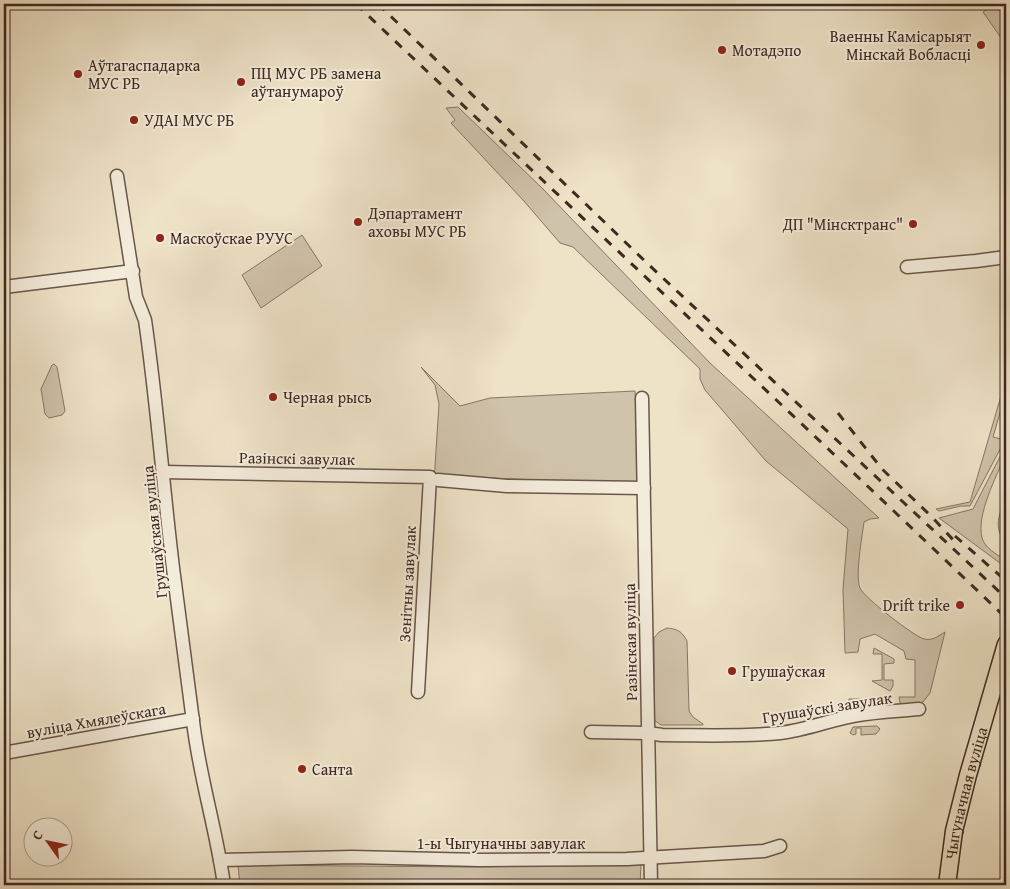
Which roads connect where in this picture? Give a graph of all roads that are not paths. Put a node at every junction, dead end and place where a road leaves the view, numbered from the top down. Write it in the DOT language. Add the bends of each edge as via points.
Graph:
graph roads {
  1 [pos="117,176"];
  2 [pos="1006,257"];
  3 [pos="907,267"];
  4 [pos="133,271"];
  5 [pos="4,287"];
  6 [pos="642,398"];
  7 [pos="163,472"];
  8 [pos="434,479"];
  9 [pos="644,488"];
  10 [pos="1006,644"];
  11 [pos="418,692"];
  12 [pos="919,709"];
  13 [pos="193,719"];
  14 [pos="591,732"];
  15 [pos="648,733"];
  16 [pos="4,753"];
  17 [pos="780,846"];
  18 [pos="650,857"];
  19 [pos="220,860"];
  20 [pos="224,885"];
  21 [pos="650,885"];
  22 [pos="947,885"];
  1 -- 4 [label="street, Грушаўская вуліца"];
  2 -- 3 [label="street"];
  4 -- 5 [label="street"];
  4 -- 7 [label="street, Грушаўская вуліца" via="136,297 145,320"];
  6 -- 9 [label="street, Разінская вуліца"];
  7 -- 8 [label="street, Разінскі завулак"];
  7 -- 13 [label="street, Грушаўская вуліца"];
  8 -- 9 [label="street, Разінскі завулак" via="506,486"];
  8 -- 11 [label="street, Зенітны завулак"];
  9 -- 15 [label="street, Разінская вуліца"];
  10 -- 22 [label="main road, Чыгуначная вуліца" via="954,831"];
  12 -- 15 [label="street, Грушаўскі завулак" via="858,715 780,733"];
  13 -- 16 [label="street, вуліца Хмялеўскага"];
  13 -- 19 [label="street, Грушаўская вуліца"];
  14 -- 15 [label="street, Грушаўскі завулак"];
  15 -- 18 [label="street, Разінская вуліца"];
  17 -- 18 [label="street, 1-ы Чыгуначны завулак" via="764,851"];
  18 -- 19 [label="street, 1-ы Чыгуначны завулак"];
  18 -- 21 [label="street, Разінская вуліца"];
  19 -- 20 [label="street, Грушаўская вуліца"];
}
